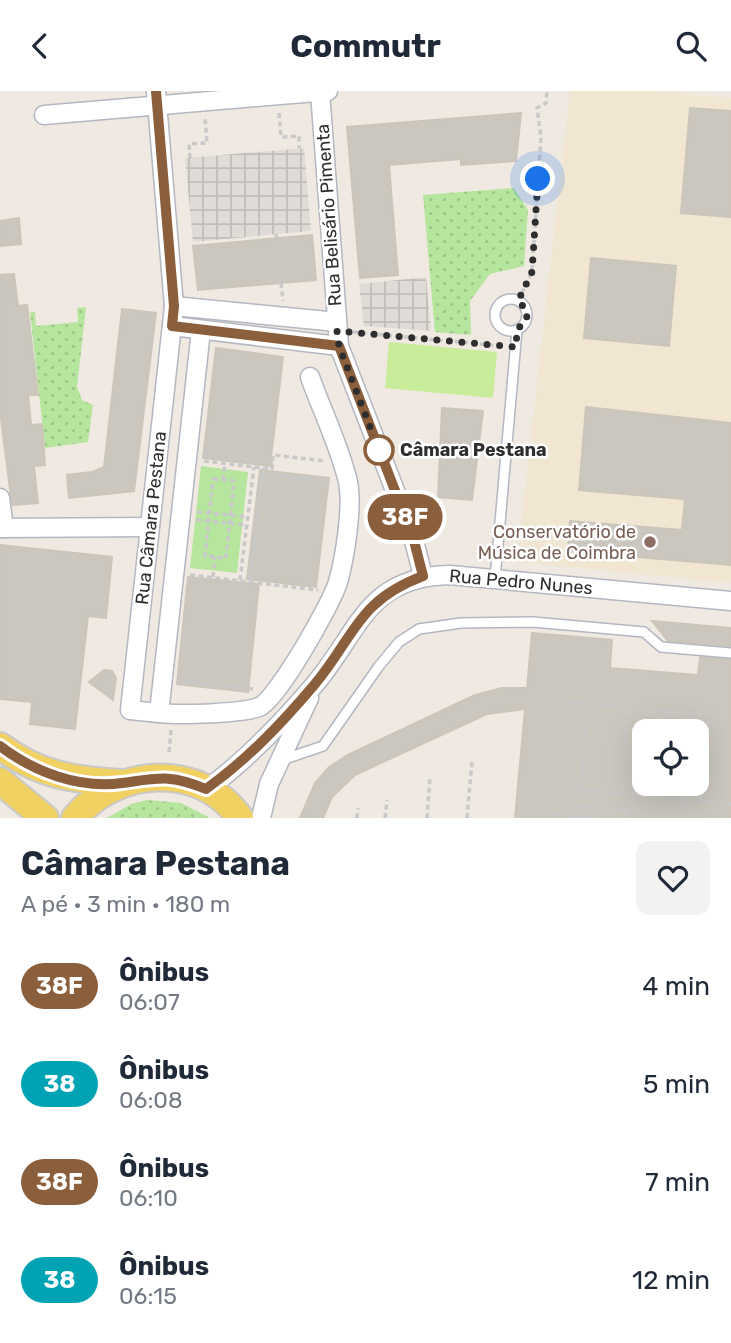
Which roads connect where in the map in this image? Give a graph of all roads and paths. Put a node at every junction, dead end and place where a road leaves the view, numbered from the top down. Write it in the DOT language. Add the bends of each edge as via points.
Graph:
graph roads {
  1 [pos="328,91"];
  2 [pos="547,91"];
  3 [pos="320,92"];
  4 [pos="278,95"];
  5 [pos="157,98"];
  6 [pos="203,101"];
  7 [pos="44,115"];
  8 [pos="299,148"];
  9 [pos="190,158"];
  10 [pos="518,301"];
  11 [pos="174,306"];
  12 [pos="172,326"];
  13 [pos="201,330"];
  14 [pos="517,330"];
  15 [pos="338,333"];
  16 [pos="516,347"];
  17 [pos="310,377"];
  18 [pos="207,442"];
  19 [pos="187,459"];
  20 [pos="272,463"];
  21 [pos="342,463"];
  22 [pos="225,464"];
  23 [pos="254,467"];
  24 [pos="263,471"];
  25 [pos="223,480"];
  26 [pos="324,481"];
  27 [pos="0,498"];
  28 [pos="209,513"];
  29 [pos="180,514"];
  30 [pos="230,515"];
  31 [pos="209,521"];
  32 [pos="247,521"];
  33 [pos="254,522"];
  34 [pos="230,523"];
  35 [pos="150,527"];
  36 [pos="2,528"];
  37 [pos="215,557"];
  38 [pos="174,573"];
  39 [pos="423,576"];
  40 [pos="213,577"];
  41 [pos="495,579"];
  42 [pos="240,580"];
  43 [pos="250,582"];
  44 [pos="335,592"];
  45 [pos="731,601"];
  46 [pos="731,653"];
  47 [pos="182,669"];
  48 [pos="317,681"];
  49 [pos="248,689"];
  50 [pos="562,701"];
  51 [pos="589,704"];
  52 [pos="628,707"];
  53 [pos="669,711"];
  54 [pos="709,715"];
  55 [pos="731,717"];
  56 [pos="165,719"];
  57 [pos="668,719"];
  58 [pos="0,746"];
  59 [pos="169,752"];
  60 [pos="280,761"];
  61 [pos="472,761"];
  62 [pos="430,778"];
  63 [pos="0,781"];
  64 [pos="121,783"];
  65 [pos="550,787"];
  66 [pos="206,789"];
  67 [pos="580,790"];
  68 [pos="621,793"];
  69 [pos="661,797"];
  70 [pos="682,799"];
  71 [pos="387,800"];
  72 [pos="701,801"];
  73 [pos="554,804"];
  74 [pos="731,804"];
  75 [pos="358,808"];
  76 [pos="531,812"];
  77 [pos="45,818"];
  78 [pos="75,818"];
  79 [pos="240,818"];
  80 [pos="261,818"];
  81 [pos="357,818"];
  82 [pos="386,818"];
  83 [pos="427,818"];
  84 [pos="467,818"];
  85 [pos="594,818"];
  86 [pos="627,818"];
  87 [pos="680,818"];
  1 -- 3 [label="street"];
  2 -- 10 [label="path" via="546,103 537,108 541,137 532,272"];
  3 -- 4 [label="street"];
  3 -- 15 [label="street, Rua Belisário Pimenta"];
  4 -- 6 [label="street"];
  4 -- 8 [label="path" via="281,137 299,136"];
  5 -- 6 [label="street"];
  5 -- 7 [label="street"];
  5 -- 11 [label="street, Rua Câmara Pestana"];
  6 -- 9 [label="path" via="207,143 189,144"];
  10 -- 14 [label="lane" via="527,318"];
  10 -- 14 [label="lane" via="502,301 494,315 502,329"];
  11 -- 12 [label="street, Rua Câmara Pestana"];
  11 -- 15 [label="street"];
  12 -- 13 [label="street"];
  12 -- 35 [label="street, Rua Câmara Pestana"];
  13 -- 15 [label="street"];
  13 -- 19 [label="street, Rua Câmara Pestana"];
  14 -- 16 [label="lane"];
  15 -- 16 [label="path"];
  15 -- 39 [label="street, Rua Belisário Pimenta"];
  16 -- 41 [label="lane"];
  17 -- 21 [label="street, Rua Câmara Pestana"];
  18 -- 20 [label="path" via="206,455"];
  19 -- 22 [label="path"];
  19 -- 29 [label="street, Rua Câmara Pestana"];
  20 -- 21 [label="path" via="273,455"];
  20 -- 24 [label="path" via="272,469"];
  21 -- 44 [label="street, Rua Câmara Pestana" via="348,484 347,525"];
  22 -- 23 [label="path"];
  22 -- 25 [label="path"];
  23 -- 24 [label="path"];
  23 -- 32 [label="path"];
  24 -- 26 [label="path"];
  24 -- 43 [label="path"];
  25 -- 28 [label="path" via="213,479"];
  25 -- 30 [label="path" via="234,481"];
  27 -- 36 [label="street"];
  28 -- 29 [label="path"];
  28 -- 30 [label="path"];
  28 -- 31 [label="path"];
  29 -- 31 [label="path"];
  29 -- 38 [label="street, Rua Câmara Pestana"];
  30 -- 32 [label="path"];
  30 -- 34 [label="path"];
  31 -- 34 [label="path"];
  31 -- 37 [label="path" via="205,556"];
  32 -- 33 [label="path"];
  32 -- 34 [label="path"];
  32 -- 42 [label="path"];
  34 -- 37 [label="path" via="226,558"];
  35 -- 36 [label="street"];
  35 -- 56 [label="street, Rua Câmara Pestana" via="130,709"];
  37 -- 40 [label="path"];
  38 -- 40 [label="path"];
  38 -- 56 [label="street, Rua Câmara Pestana"];
  39 -- 41 [label="street, Rua Pedro Nunes"];
  39 -- 48 [label="street, Rua Pedro Nunes" via="380,597 356,622"];
  40 -- 42 [label="path"];
  41 -- 45 [label="street, Rua Pedro Nunes"];
  42 -- 43 [label="path"];
  43 -- 44 [label="path"];
  44 -- 56 [label="street, Rua Câmara Pestana" via="276,692 261,706"];
  46 -- 60 [label="lane" via="662,647 644,632 533,622 419,629 399,642 379,666 323,746"];
  47 -- 49 [label="path" via="181,682"];
  48 -- 60 [label="street, Rua Pedro Nunes"];
  48 -- 66 [label="street, Rua Pedro Nunes" via="246,760"];
  50 -- 51 [label="path"];
  51 -- 52 [label="path"];
  51 -- 67 [label="path"];
  52 -- 53 [label="path"];
  52 -- 68 [label="path"];
  53 -- 54 [label="path"];
  53 -- 57 [label="path"];
  54 -- 55 [label="path"];
  54 -- 72 [label="path"];
  56 -- 59 [label="path"];
  58 -- 64 [label="main road" via="48,774"];
  60 -- 80 [label="street, Rua Pedro Nunes"];
  61 -- 84 [label="path"];
  62 -- 83 [label="path"];
  63 -- 77 [label="main road"];
  64 -- 66 [label="main road" via="165,777"];
  64 -- 78 [label="main road" via="101,793"];
  65 -- 67 [label="path"];
  66 -- 79 [label="main road"];
  67 -- 68 [label="path"];
  68 -- 69 [label="path"];
  69 -- 70 [label="path"];
  70 -- 72 [label="path"];
  70 -- 87 [label="path"];
  71 -- 82 [label="path"];
  72 -- 74 [label="path"];
  73 -- 86 [label="path" via="628,810"];
  75 -- 81 [label="path"];
  76 -- 85 [label="path"];
}
